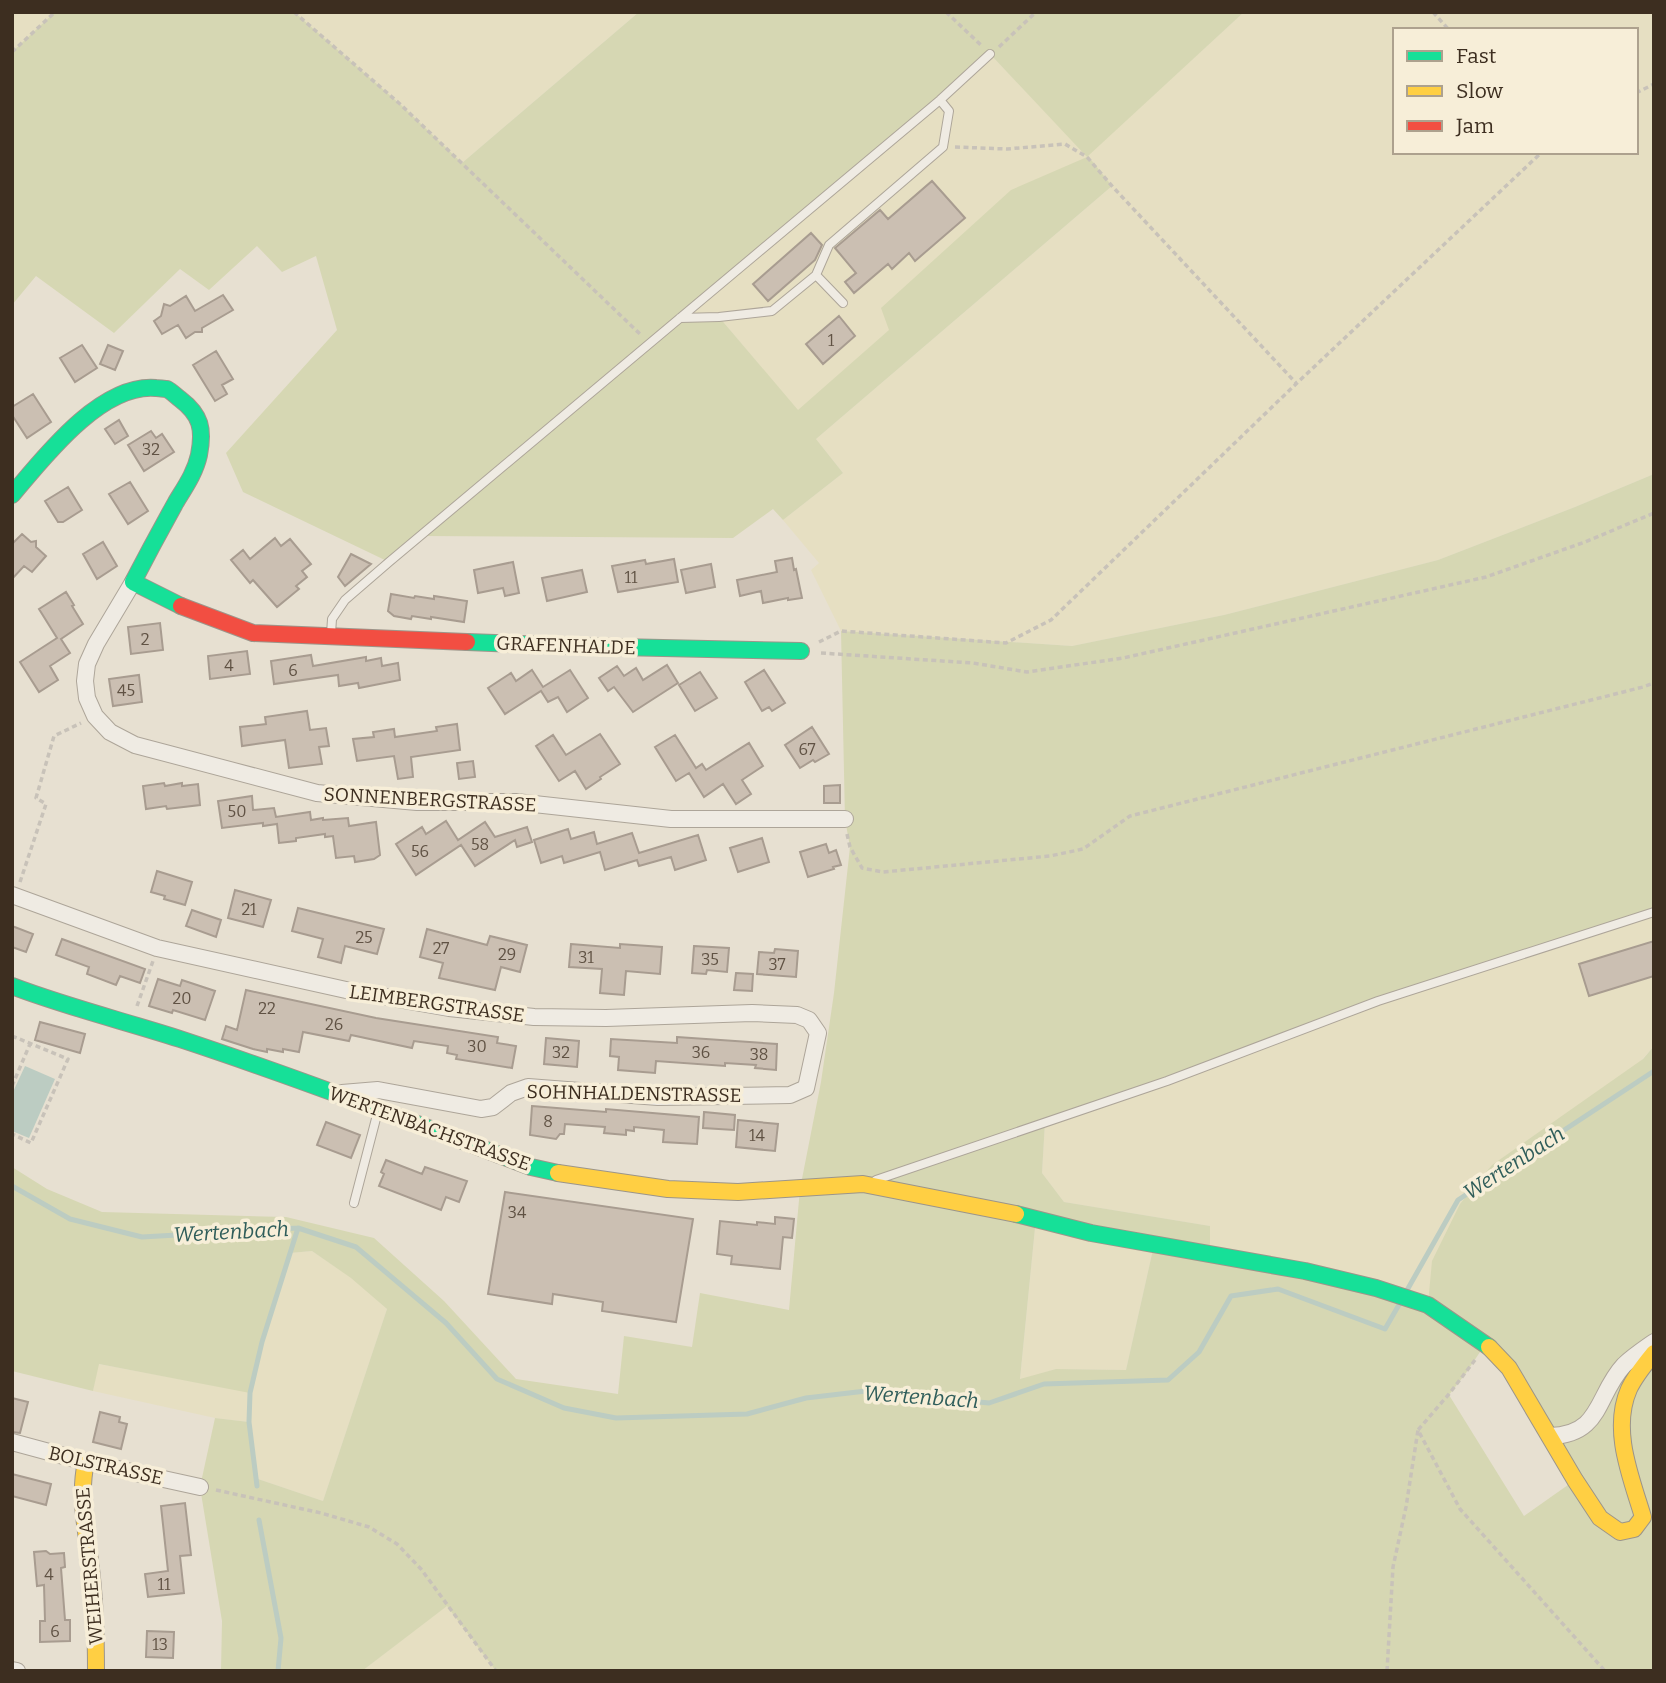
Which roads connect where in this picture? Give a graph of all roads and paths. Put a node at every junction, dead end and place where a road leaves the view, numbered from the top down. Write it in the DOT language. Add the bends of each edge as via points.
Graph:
graph roads {
  1 [pos="55,12"];
  2 [pos="294,12"];
  3 [pos="946,12"];
  4 [pos="1036,12"];
  5 [pos="1433,12"];
  6 [pos="1447,28"];
  7 [pos="12,52"];
  8 [pos="990,54"];
  9 [pos="1654,84"];
  10 [pos="1638,92"];
  11 [pos="940,100"];
  12 [pos="943,147"];
  13 [pos="1540,154"];
  14 [pos="816,275"];
  15 [pos="843,303"];
  16 [pos="680,318"];
  17 [pos="650,343"];
  18 [pos="1297,383"];
  19 [pos="12,495"];
  20 [pos="1654,513"];
  21 [pos="133,582"];
  22 [pos="330,637"];
  23 [pos="801,650"];
  24 [pos="1654,683"];
  25 [pos="95,716"];
  26 [pos="845,819"];
  27 [pos="14,896"];
  28 [pos="1654,912"];
  29 [pos="157,948"];
  30 [pos="12,986"];
  31 [pos="130,1025"];
  32 [pos="12,1036"];
  33 [pos="30,1044"];
  34 [pos="808,1082"];
  35 [pos="12,1086"];
  36 [pos="336,1094"];
  37 [pos="379,1110"];
  38 [pos="12,1134"];
  39 [pos="863,1184"];
  40 [pos="354,1203"];
  41 [pos="1654,1342"];
  42 [pos="1486,1343"];
  43 [pos="1654,1353"];
  44 [pos="1418,1430"];
  45 [pos="1550,1436"];
  46 [pos="12,1442"];
  47 [pos="86,1462"];
  48 [pos="200,1487"];
  49 [pos="96,1671"];
  50 [pos="496,1671"];
  51 [pos="1387,1671"];
  52 [pos="1605,1671"];
  1 -- 7 [label="path"];
  2 -- 17 [label="path" via="400,104"];
  3 -- 8 [label="path"];
  4 -- 8 [label="path"];
  5 -- 6 [label="path"];
  8 -- 11 [label="lane"];
  9 -- 10 [label="path"];
  11 -- 12 [label="lane" via="949,111"];
  11 -- 16 [label="lane"];
  12 -- 14 [label="lane" via="829,245"];
  12 -- 18 [label="path" via="1007,149 1065,144 1087,157"];
  13 -- 18 [label="path"];
  14 -- 15 [label="lane"];
  14 -- 16 [label="lane" via="772,311"];
  16 -- 17 [label="lane"];
  17 -- 22 [label="lane" via="345,600 332,619"];
  18 -- 23 [label="path" via="1051,620 1006,643 841,631"];
  19 -- 21 [label="street" via="103,403 138,387 172,390 183,398 201,427 197,464"];
  20 -- 23 [label="path" via="1486,577 1123,658 1027,672 973,663"];
  21 -- 22 [label="street" via="253,633"];
  21 -- 25 [label="street" via="87,664 85,681"];
  22 -- 23 [label="street, GRAFENHALDE"];
  24 -- 26 [label="path" via="1130,816 1083,849 1050,856 883,872 862,868 850,847"];
  25 -- 26 [label="street, SONNENBERGSTRASSE" via="110,732 135,745 317,793 417,802 516,802 671,819"];
  25 -- 27 [label="path" via="54,736 36,798 46,804"];
  27 -- 29 [label="street, LEIMBERGSTRASSE"];
  28 -- 39 [label="lane" via="1378,1001 1167,1081"];
  29 -- 31 [label="path"];
  29 -- 34 [label="street, LEIMBERGSTRASSE" via="346,990 534,1017 797,1015 809,1020 817,1033"];
  30 -- 31 [label="street, WERTENBACHSTRASSE"];
  31 -- 36 [label="street, WERTENBACHSTRASSE"];
  32 -- 33 [label="path"];
  33 -- 35 [label="path"];
  33 -- 38 [label="path" via="68,1059 31,1143"];
  34 -- 36 [label="street, SOHNHALDENSTRASSE" via="806,1088 790,1095 658,1097 528,1087 481,1109 378,1090"];
  36 -- 37 [label="street, WERTENBACHSTRASSE"];
  37 -- 39 [label="street, WERTENBACHSTRASSE" via="531,1167 598,1180 738,1192"];
  37 -- 40 [label="lane"];
  39 -- 42 [label="street, WERTENBACHSTRASSE" via="1376,1288 1428,1305"];
  41 -- 45 [label="street" via="1623,1366 1596,1414 1580,1429"];
  42 -- 44 [label="path"];
  42 -- 45 [label="street, WERTENBACHSTRASSE" via="1508,1368"];
  43 -- 45 [label="street, WERTENBACHSTRASSE" via="1627,1394 1622,1424 1624,1456 1643,1517 1634,1529 1620,1532 1600,1518"];
  44 -- 51 [label="path" via="1393,1567"];
  44 -- 52 [label="path" via="1460,1509"];
  46 -- 47 [label="street, BOLSTRASSE"];
  47 -- 48 [label="street, BOLSTRASSE"];
  47 -- 49 [label="street, WEIHERSTRASSE" via="82,1488"];
  48 -- 50 [label="path" via="321,1513 369,1527 397,1544 421,1569"];
}
